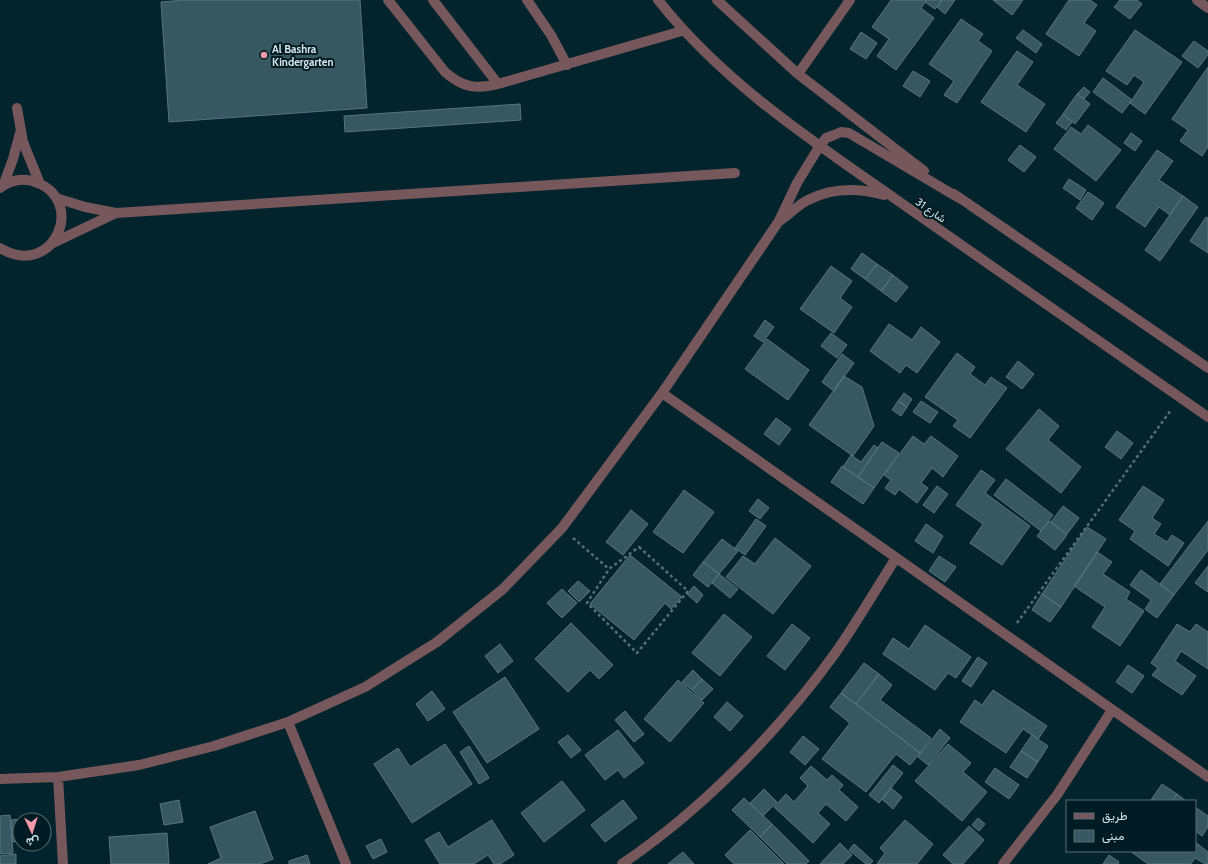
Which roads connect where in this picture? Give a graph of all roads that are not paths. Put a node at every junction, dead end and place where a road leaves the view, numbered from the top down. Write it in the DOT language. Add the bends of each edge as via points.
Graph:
graph roads {
  1 [pos="388,0"];
  2 [pos="433,0"];
  3 [pos="528,0"];
  4 [pos="658,0"];
  5 [pos="717,0"];
  6 [pos="850,0"];
  7 [pos="1197,0"];
  8 [pos="1208,8"];
  9 [pos="682,30"];
  10 [pos="567,65"];
  11 [pos="798,74"];
  12 [pos="498,84"];
  13 [pos="18,108"];
  14 [pos="20,131"];
  15 [pos="819,147"];
  16 [pos="735,173"];
  17 [pos="40,184"];
  18 [pos="1,187"];
  19 [pos="56,198"];
  20 [pos="894,198"];
  21 [pos="959,198"];
  22 [pos="116,213"];
  23 [pos="779,221"];
  24 [pos="52,244"];
  25 [pos="0,248"];
  26 [pos="1208,368"];
  27 [pos="662,393"];
  28 [pos="1208,417"];
  29 [pos="896,558"];
  30 [pos="1112,710"];
  31 [pos="288,722"];
  32 [pos="58,777"];
  33 [pos="1208,777"];
  34 [pos="0,779"];
  35 [pos="63,864"];
  36 [pos="346,864"];
  37 [pos="622,864"];
  38 [pos="1003,864"];
  1 -- 12 [label="street" via="454,80 475,88"];
  2 -- 12 [label="street"];
  3 -- 10 [label="street"];
  4 -- 9 [label="street, شارع 31"];
  5 -- 11 [label="street"];
  6 -- 11 [label="street"];
  7 -- 8 [label="street"];
  9 -- 10 [label="street"];
  9 -- 15 [label="street, شارع 31" via="751,94"];
  10 -- 12 [label="street"];
  11 -- 21 [label="street"];
  13 -- 14 [label="street"];
  14 -- 17 [label="street"];
  14 -- 18 [label="street" via="13,159"];
  15 -- 20 [label="street, شارع 31"];
  15 -- 21 [label="street" via="826,138 841,132 849,133"];
  15 -- 23 [label="street" via="797,183"];
  16 -- 22 [label="street"];
  17 -- 18 [label="street" via="28,180 15,181"];
  17 -- 19 [label="street" via="49,189"];
  19 -- 22 [label="street"];
  19 -- 24 [label="street" via="60,207 61,226"];
  20 -- 23 [label="street" via="872,191 850,189 828,192 808,200"];
  20 -- 28 [label="street, شارع 31"];
  21 -- 26 [label="street"];
  22 -- 24 [label="street"];
  23 -- 27 [label="street"];
  24 -- 25 [label="street" via="43,251 20,256"];
  27 -- 29 [label="street"];
  27 -- 31 [label="street" via="562,528 503,589 437,642 365,687"];
  29 -- 30 [label="street"];
  29 -- 37 [label="street" via="836,652 777,724 712,791"];
  30 -- 33 [label="street"];
  30 -- 38 [label="street" via="1057,795"];
  31 -- 32 [label="street" via="214,746 139,764"];
  31 -- 36 [label="street"];
  32 -- 34 [label="street"];
  32 -- 35 [label="street"];
}
